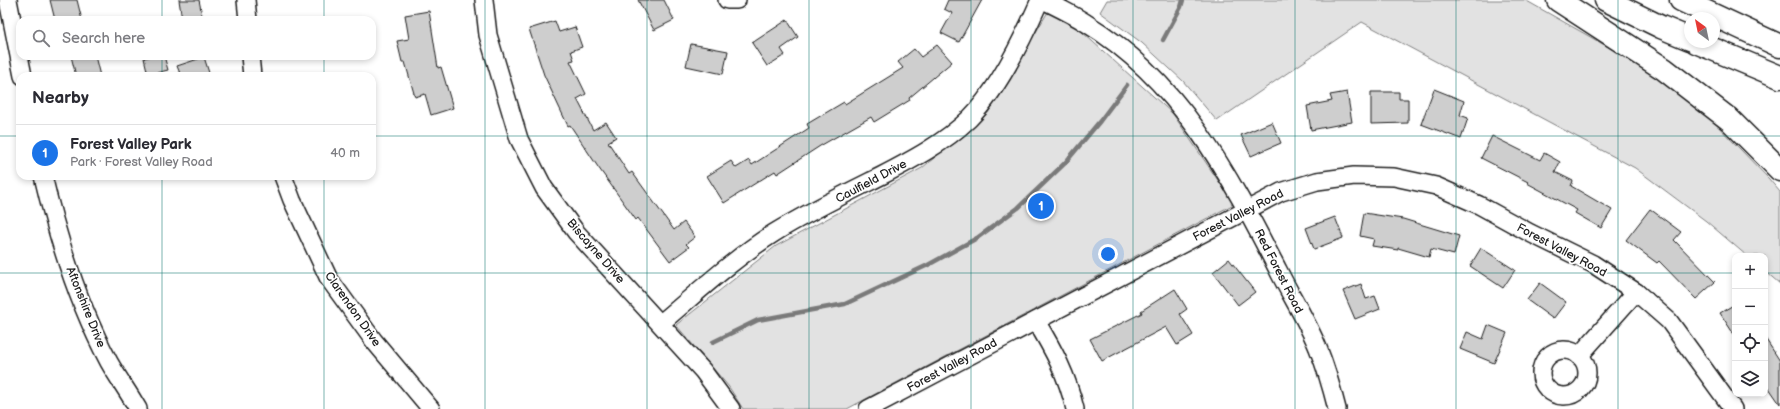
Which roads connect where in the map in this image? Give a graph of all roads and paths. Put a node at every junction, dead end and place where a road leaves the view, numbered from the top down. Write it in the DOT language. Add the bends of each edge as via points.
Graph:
graph roads {
  1 [pos="8,0"];
  2 [pos="246,0"];
  3 [pos="484,0"];
  4 [pos="727,0"];
  5 [pos="737,0"];
  6 [pos="1040,0"];
  7 [pos="1043,0"];
  8 [pos="1558,0"];
  9 [pos="1606,0"];
  10 [pos="1681,0"];
  11 [pos="248,16"];
  12 [pos="1684,37"];
  13 [pos="16,41"];
  14 [pos="1780,46"];
  15 [pos="1710,48"];
  16 [pos="20,60"];
  17 [pos="250,60"];
  18 [pos="22,72"];
  19 [pos="252,72"];
  20 [pos="1780,77"];
  21 [pos="1780,170"];
  22 [pos="44,180"];
  23 [pos="284,180"];
  24 [pos="1247,209"];
  25 [pos="1636,292"];
  26 [pos="1036,321"];
  27 [pos="661,323"];
  28 [pos="1579,356"];
  29 [pos="138,409"];
  30 [pos="431,409"];
  31 [pos="731,409"];
  32 [pos="868,409"];
  33 [pos="1075,409"];
  34 [pos="1337,409"];
  35 [pos="1733,409"];
  1 -- 13 [label="street"];
  2 -- 11 [label="street"];
  3 -- 27 [label="street, Biscayne Drive" via="488,35 519,139 544,188 576,232"];
  4 -- 5 [label="street"];
  6 -- 27 [label="street, Caulfield Drive" via="994,88 969,118 917,157 775,233 732,262"];
  7 -- 24 [label="street, Red Forest Road" via="1086,23 1114,43 1171,95 1210,146"];
  8 -- 21 [label="highway" via="1664,69 1730,120"];
  9 -- 12 [label="highway"];
  10 -- 14 [label="highway"];
  15 -- 20 [label="highway"];
  16 -- 18 [label="street"];
  17 -- 19 [label="street"];
  22 -- 29 [label="street, Aftonshire Drive" via="77,293 109,362"];
  23 -- 30 [label="street, Clarendon Drive" via="329,279 374,341"];
  24 -- 25 [label="street, Forest Valley Road" via="1281,192 1317,181 1354,176 1394,177 1436,186 1479,205 1530,234 1593,264"];
  24 -- 26 [label="street, Forest Valley Road"];
  24 -- 34 [label="street, Red Forest Road" via="1318,348"];
  25 -- 28 [label="street"];
  25 -- 35 [label="street, Forest Valley Road" via="1669,321"];
  26 -- 32 [label="street, Forest Valley Road"];
  26 -- 33 [label="street" via="1053,349 1069,384"];
  27 -- 31 [label="street, Biscayne Drive" via="703,371"];
}
